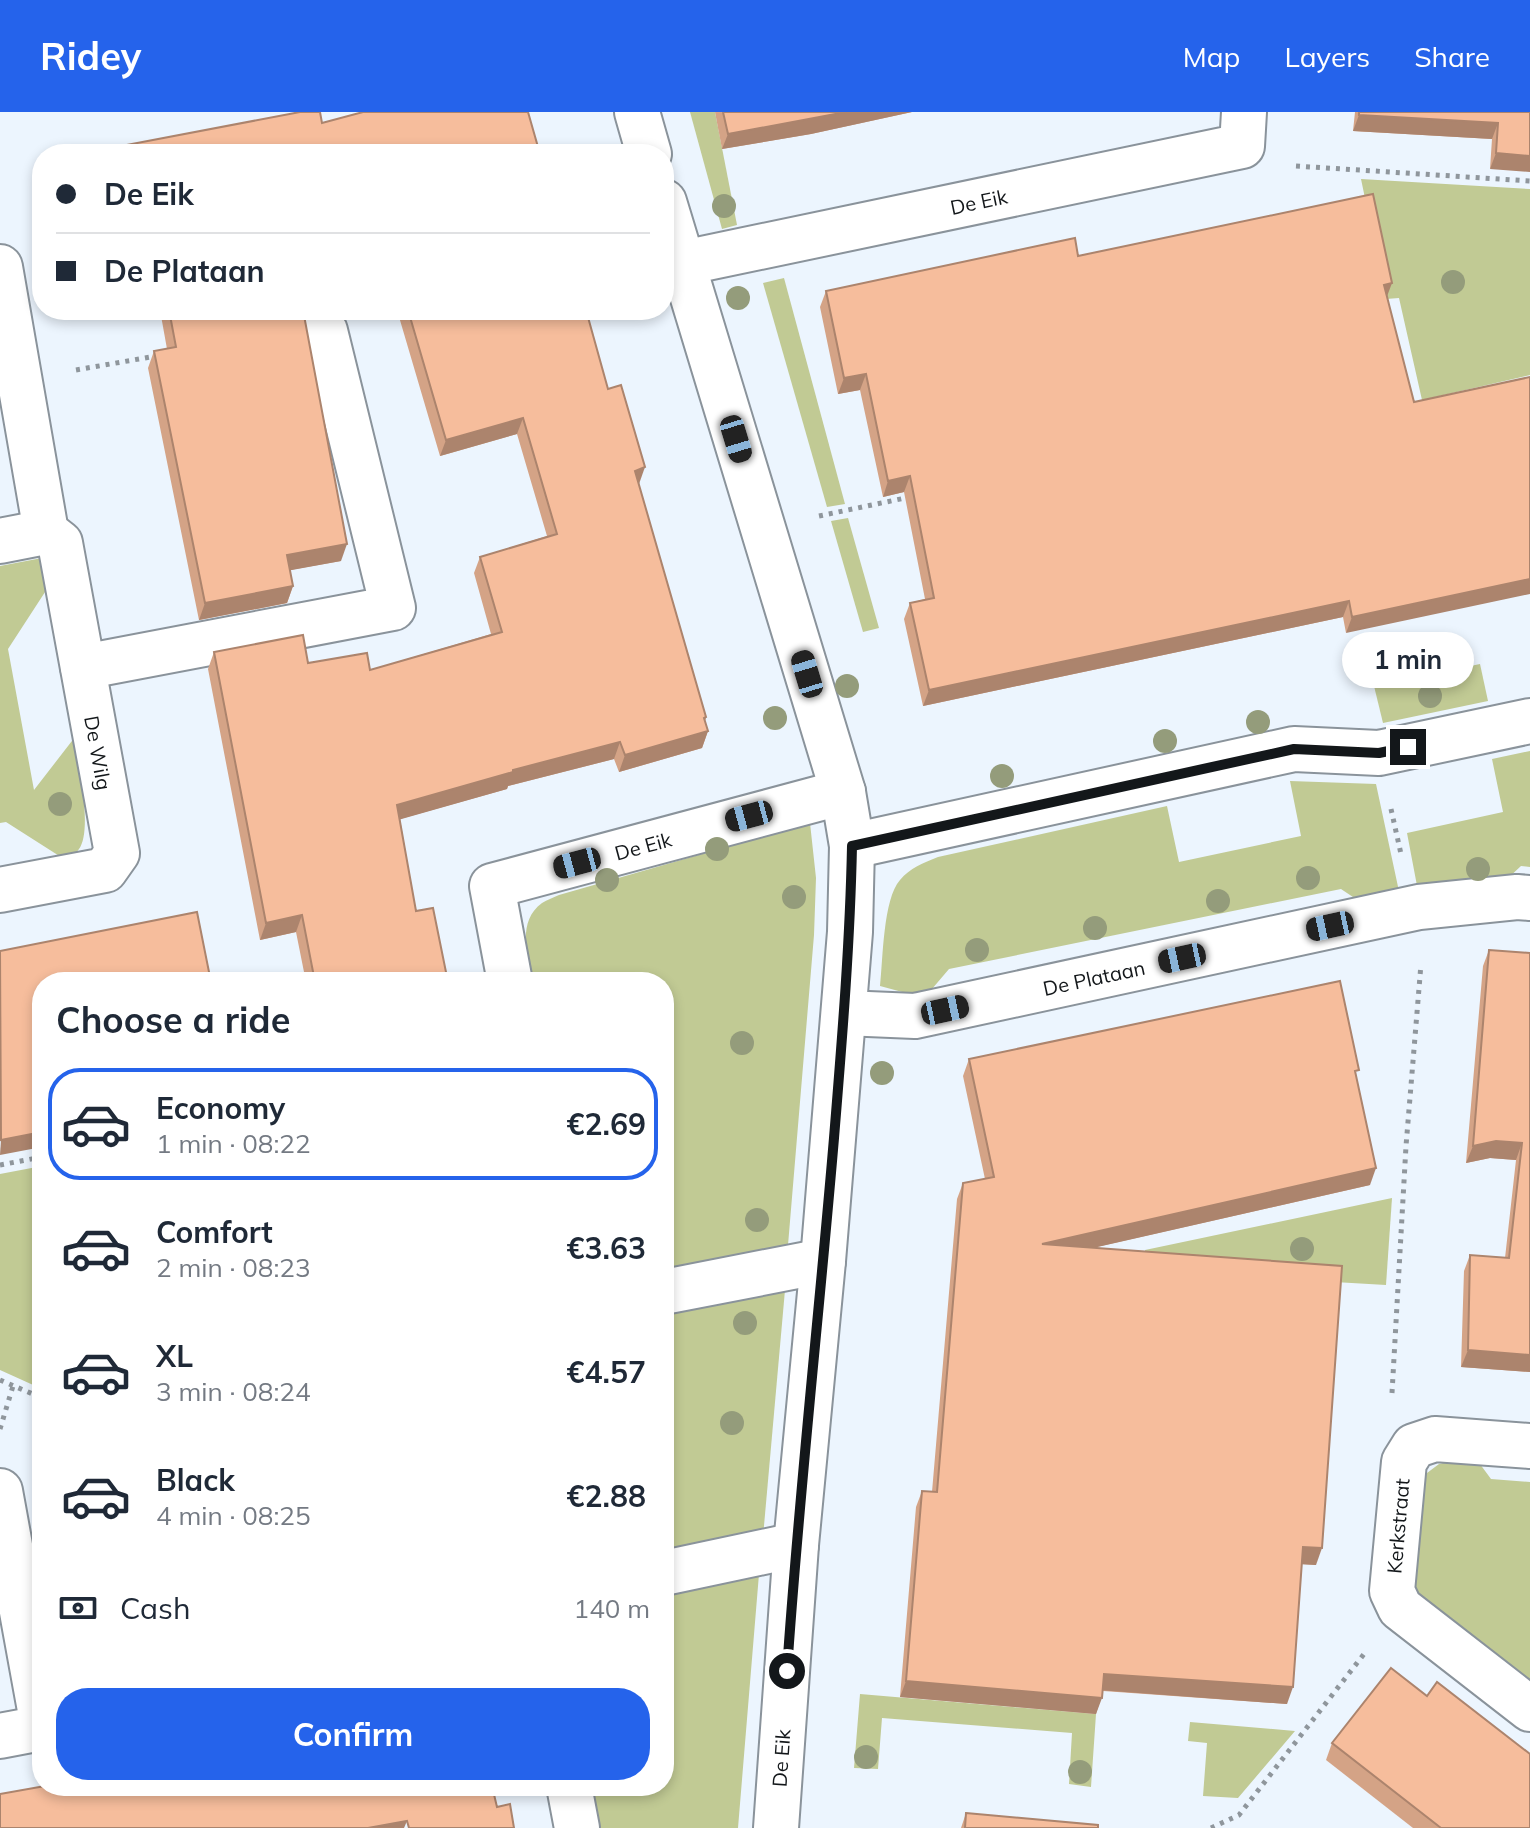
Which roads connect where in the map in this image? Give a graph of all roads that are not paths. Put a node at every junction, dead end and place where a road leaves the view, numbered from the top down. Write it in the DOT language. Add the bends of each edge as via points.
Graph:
graph roads {
  1 [pos="637,112"];
  2 [pos="1243,129"];
  3 [pos="646,144"];
  4 [pos="674,234"];
  5 [pos="683,263"];
  6 [pos="0,267"];
  7 [pos="325,331"];
  8 [pos="46,532"];
  9 [pos="0,541"];
  10 [pos="83,667"];
  11 [pos="1530,721"];
  12 [pos="843,792"];
  13 [pos="852,846"];
  14 [pos="0,890"];
  15 [pos="1530,898"];
  16 [pos="508,972"];
  17 [pos="844,1013"];
  18 [pos="823,1261"];
  19 [pos="674,1290"];
  20 [pos="1530,1446"];
  21 [pos="0,1491"];
  22 [pos="796,1545"];
  23 [pos="674,1571"];
  24 [pos="32,1666"];
  25 [pos="1530,1709"];
  26 [pos="32,1730"];
  27 [pos="0,1736"];
  28 [pos="571,1796"];
  29 [pos="577,1828"];
  30 [pos="776,1828"];
  1 -- 3 [label="street"];
  2 -- 5 [label="street, De Eik"];
  4 -- 5 [label="street, De Eik"];
  5 -- 12 [label="street, De Eik"];
  6 -- 8 [label="street, De Wilg"];
  7 -- 10 [label="street" via="393,608"];
  8 -- 9 [label="street"];
  8 -- 10 [label="street, De Wilg" via="60,543"];
  10 -- 14 [label="street, De Wilg" via="117,853 105,870"];
  11 -- 13 [label="street" via="1379,753 1294,749"];
  12 -- 13 [label="street, De Eik"];
  12 -- 16 [label="street, De Eik" via="492,886"];
  13 -- 17 [label="street, De Eik"];
  15 -- 17 [label="street, De Plataan" via="1419,907 915,1016"];
  17 -- 18 [label="street, De Eik"];
  18 -- 19 [label="street"];
  18 -- 22 [label="street, De Eik"];
  20 -- 25 [label="street, Kerkstraat" via="1435,1439 1414,1446 1404,1462 1392,1591 1400,1608"];
  21 -- 24 [label="street"];
  22 -- 23 [label="street"];
  22 -- 30 [label="street, De Eik"];
  26 -- 27 [label="street"];
  28 -- 29 [label="street"];
}
